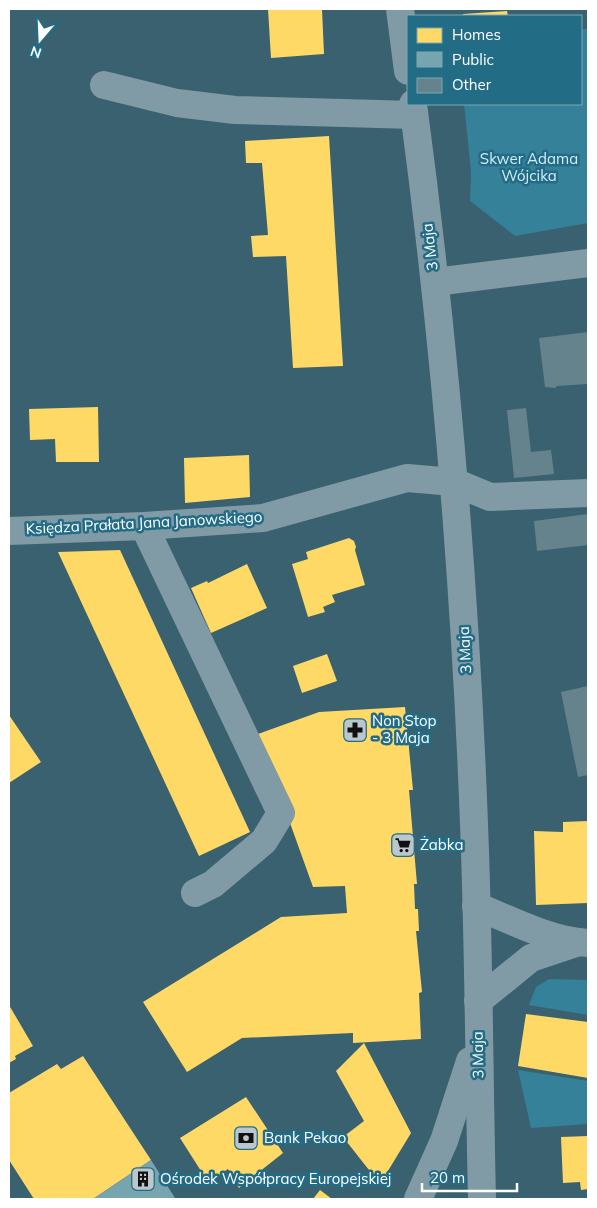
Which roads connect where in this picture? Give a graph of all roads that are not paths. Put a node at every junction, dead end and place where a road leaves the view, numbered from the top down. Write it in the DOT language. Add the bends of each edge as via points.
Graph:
graph roads {
  1 [pos="400,9"];
  2 [pos="407,63"];
  3 [pos="104,85"];
  4 [pos="413,109"];
  5 [pos="588,263"];
  6 [pos="434,282"];
  7 [pos="454,482"];
  8 [pos="588,493"];
  9 [pos="144,526"];
  10 [pos="9,531"];
  11 [pos="195,893"];
  12 [pos="476,906"];
  13 [pos="584,943"];
  14 [pos="478,1000"];
  15 [pos="478,1031"];
  16 [pos="418,1199"];
  17 [pos="482,1199"];
  1 -- 2 [label="street"];
  3 -- 4 [label="street" via="177,103 235,110"];
  4 -- 6 [label="street, 3 Maja"];
  5 -- 6 [label="street"];
  6 -- 7 [label="street, 3 Maja"];
  7 -- 8 [label="street, Księdza Prałata Jana Janowskiego" via="490,497"];
  7 -- 9 [label="street, Księdza Prałata Jana Janowskiego" via="407,478 263,518"];
  7 -- 12 [label="street, 3 Maja" via="466,655"];
  9 -- 10 [label="street, Księdza Prałata Jana Janowskiego"];
  9 -- 11 [label="street" via="281,813 264,841 213,884"];
  12 -- 13 [label="street" via="534,930"];
  12 -- 14 [label="street, 3 Maja"];
  13 -- 14 [label="street" via="531,958"];
  14 -- 15 [label="street, 3 Maja"];
  15 -- 16 [label="street" via="448,1133"];
  15 -- 17 [label="street, 3 Maja"];
}
